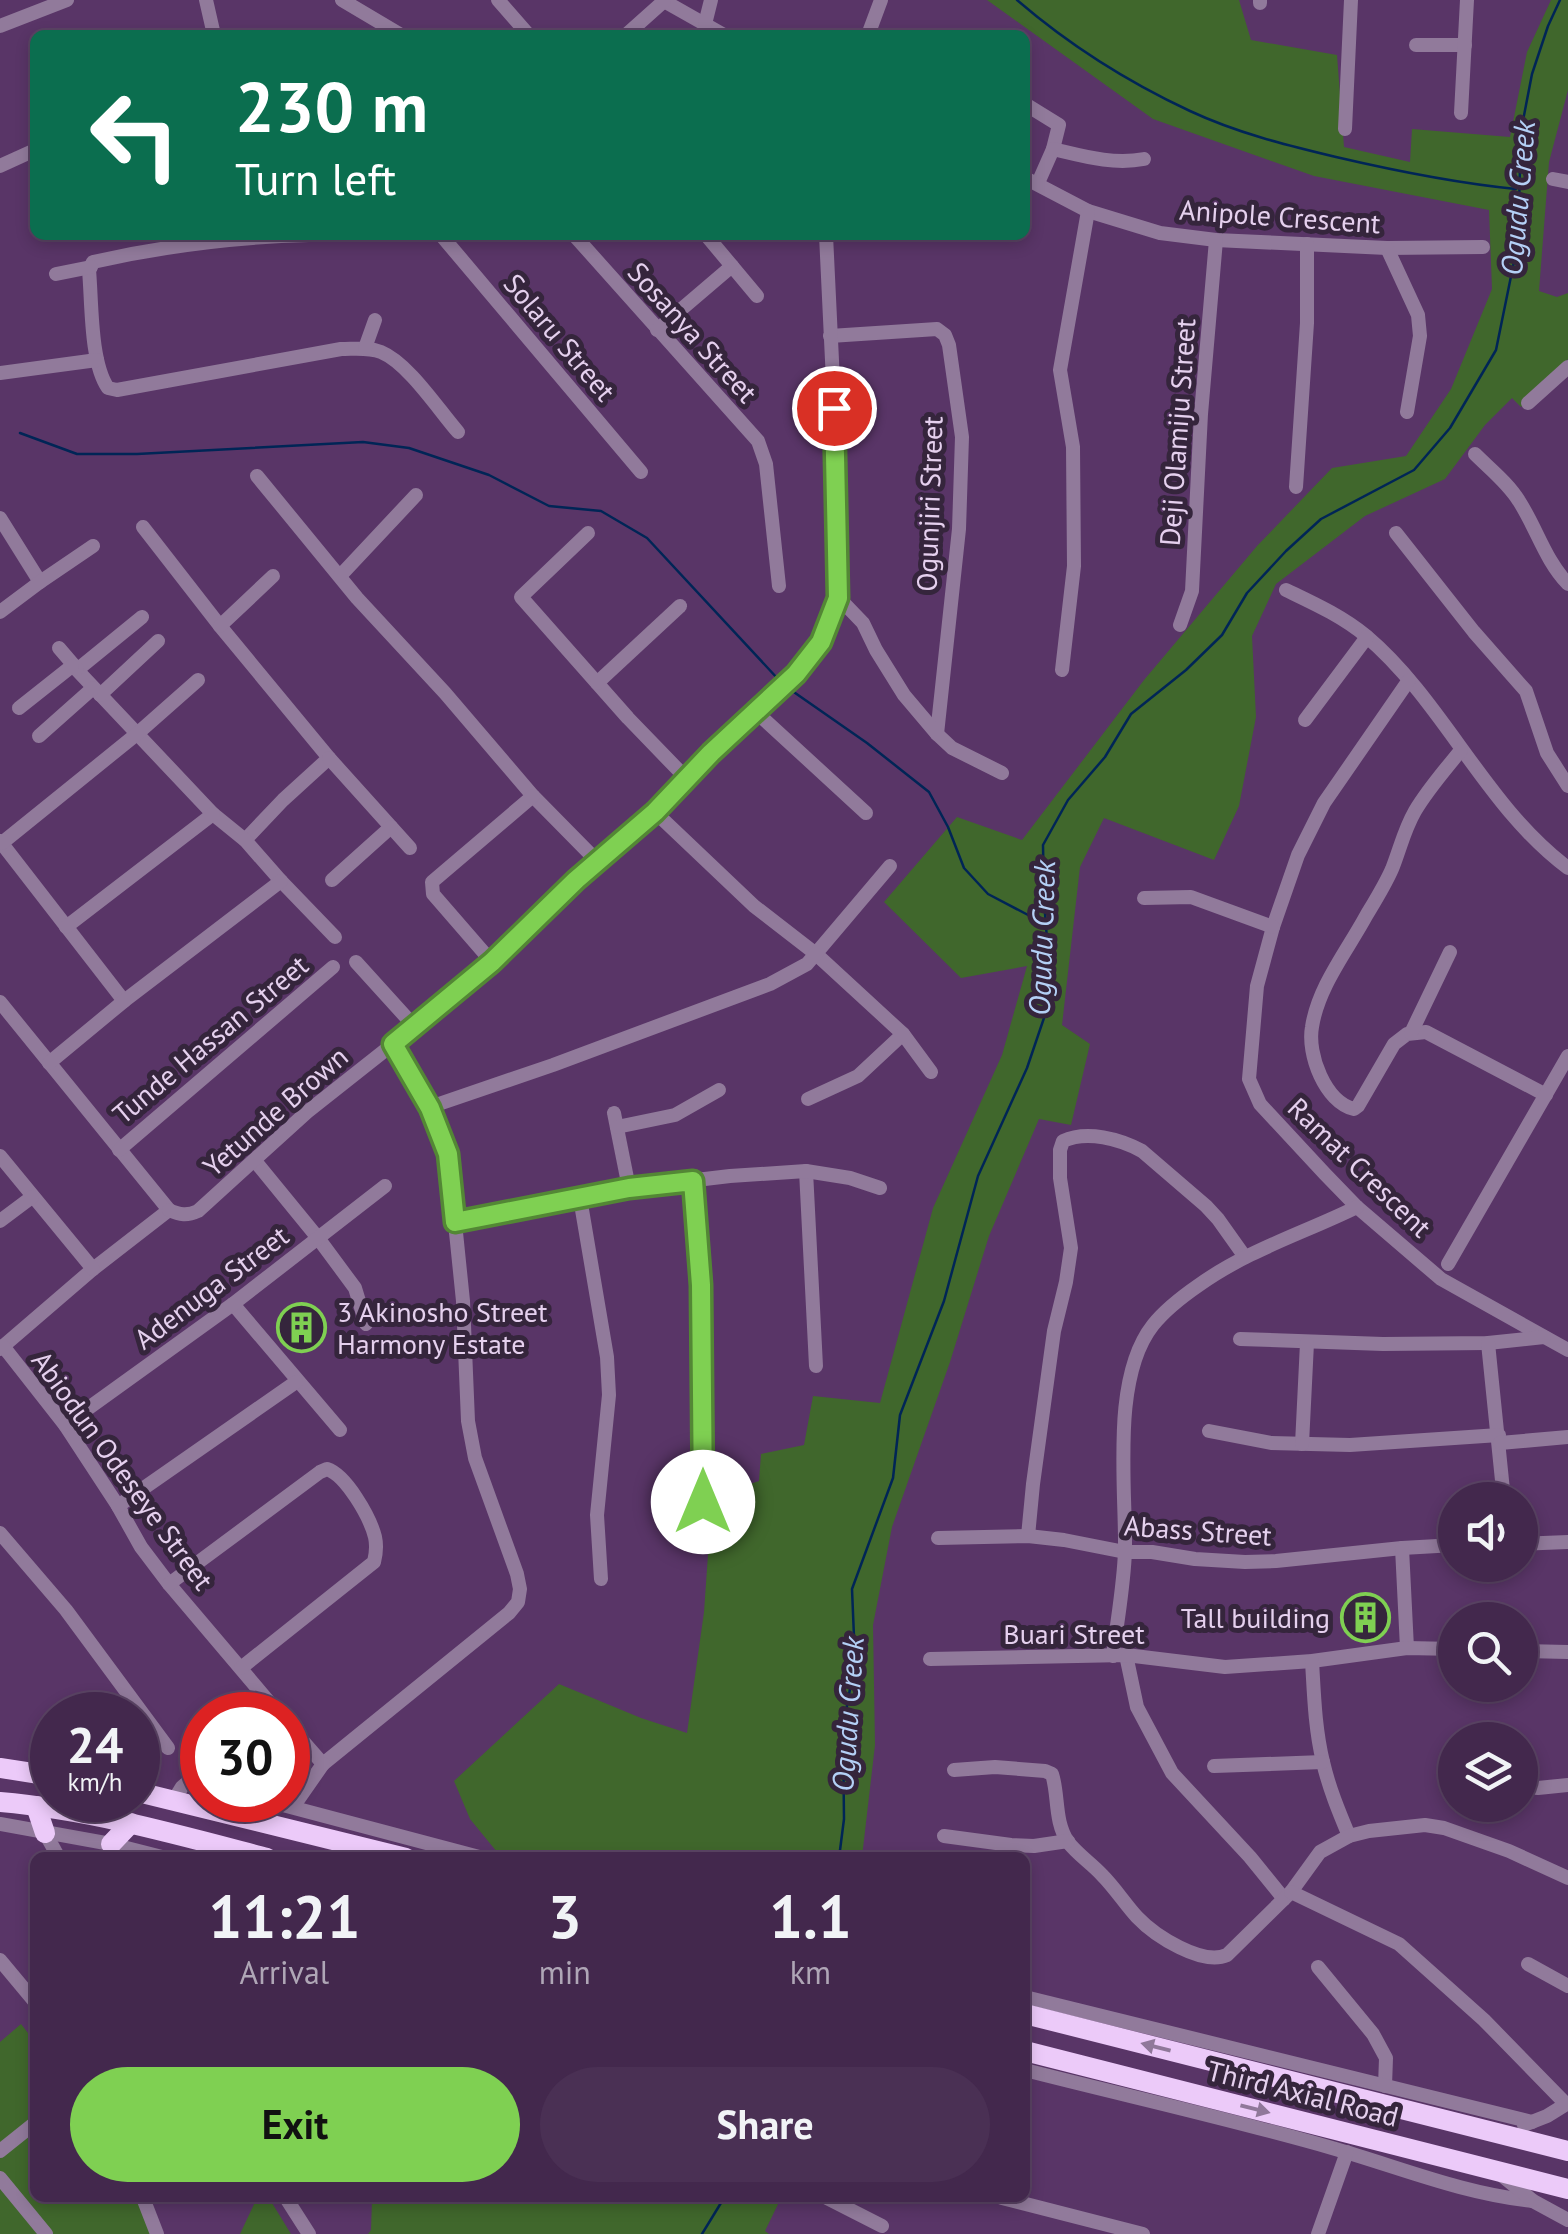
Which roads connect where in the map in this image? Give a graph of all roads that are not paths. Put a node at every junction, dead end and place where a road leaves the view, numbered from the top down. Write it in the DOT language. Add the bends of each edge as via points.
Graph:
graph roads {
  1 [pos="67,0"];
  2 [pos="206,0"];
  3 [pos="342,0"];
  4 [pos="498,0"];
  5 [pos="663,0"];
  6 [pos="711,0"];
  7 [pos="882,0"];
  8 [pos="1350,0"];
  9 [pos="1467,0"];
  10 [pos="706,24"];
  11 [pos="0,26"];
  12 [pos="213,30"];
  13 [pos="393,30"];
  14 [pos="524,30"];
  15 [pos="631,30"];
  16 [pos="716,30"];
  17 [pos="870,30"];
  18 [pos="1416,45"];
  19 [pos="1465,45"];
  20 [pos="1030,107"];
  21 [pos="1461,112"];
  22 [pos="1345,130"];
  23 [pos="1053,149"];
  24 [pos="30,152"];
  25 [pos="1144,159"];
  26 [pos="0,166"];
  27 [pos="1032,180"];
  28 [pos="1088,212"];
  29 [pos="233,240"];
  30 [pos="445,240"];
  31 [pos="578,240"];
  32 [pos="710,240"];
  33 [pos="826,240"];
  34 [pos="1216,240"];
  35 [pos="1307,244"];
  36 [pos="1483,247"];
  37 [pos="1387,248"];
  38 [pos="732,266"];
  39 [pos="90,267"];
  40 [pos="56,274"];
  41 [pos="757,296"];
  42 [pos="375,320"];
  43 [pos="657,330"];
  44 [pos="830,336"];
  45 [pos="366,348"];
  46 [pos="96,360"];
  47 [pos="1568,368"];
  48 [pos="0,372"];
  49 [pos="1528,403"];
  50 [pos="1406,412"];
  51 [pos="458,432"];
  52 [pos="1475,454"];
  53 [pos="641,472"];
  54 [pos="257,476"];
  55 [pos="1296,487"];
  56 [pos="416,495"];
  57 [pos="0,518"];
  58 [pos="143,527"];
  59 [pos="1396,532"];
  60 [pos="588,533"];
  61 [pos="92,546"];
  62 [pos="273,576"];
  63 [pos="340,576"];
  64 [pos="40,582"];
  65 [pos="1568,584"];
  66 [pos="779,586"];
  67 [pos="1286,590"];
  68 [pos="838,598"];
  69 [pos="680,606"];
  70 [pos="0,612"];
  71 [pos="142,617"];
  72 [pos="1180,625"];
  73 [pos="220,626"];
  74 [pos="1367,637"];
  75 [pos="158,642"];
  76 [pos="59,648"];
  77 [pos="74,668"];
  78 [pos="1062,670"];
  79 [pos="198,680"];
  80 [pos="1408,680"];
  81 [pos="598,683"];
  82 [pos="96,692"];
  83 [pos="19,708"];
  84 [pos="758,709"];
  85 [pos="1306,720"];
  86 [pos="138,733"];
  87 [pos="937,734"];
  88 [pos="39,736"];
  89 [pos="1461,750"];
  90 [pos="329,758"];
  91 [pos="1002,773"];
  92 [pos="686,778"];
  93 [pos="1568,786"];
  94 [pos="534,796"];
  95 [pos="655,812"];
  96 [pos="866,813"];
  97 [pos="214,814"];
  98 [pos="391,827"];
  99 [pos="244,840"];
  100 [pos="1,842"];
  101 [pos="410,848"];
  102 [pos="597,861"];
  103 [pos="890,866"];
  104 [pos="1568,868"];
  105 [pos="332,880"];
  106 [pos="281,882"];
  107 [pos="1144,898"];
  108 [pos="66,927"];
  109 [pos="1273,927"];
  110 [pos="335,937"];
  111 [pos="1450,952"];
  112 [pos="816,954"];
  113 [pos="356,962"];
  114 [pos="492,962"];
  115 [pos="333,967"];
  116 [pos="124,1000"];
  117 [pos="0,1002"];
  118 [pos="414,1026"];
  119 [pos="1412,1032"];
  120 [pos="903,1034"];
  121 [pos="393,1044"];
  122 [pos="1568,1056"];
  123 [pos="50,1063"];
  124 [pos="931,1072"];
  125 [pos="719,1090"];
  126 [pos="1546,1095"];
  127 [pos="808,1099"];
  128 [pos="430,1108"];
  129 [pos="119,1150"];
  130 [pos="0,1156"];
  131 [pos="255,1161"];
  132 [pos="806,1171"];
  133 [pos="693,1181"];
  134 [pos="385,1186"];
  135 [pos="629,1188"];
  136 [pos="880,1188"];
  137 [pos="32,1196"];
  138 [pos="580,1198"];
  139 [pos="1356,1207"];
  140 [pos="168,1210"];
  141 [pos="0,1220"];
  142 [pos="455,1222"];
  143 [pos="318,1238"];
  144 [pos="1245,1257"];
  145 [pos="1448,1264"];
  146 [pos="93,1269"];
  147 [pos="232,1304"];
  148 [pos="366,1324"];
  149 [pos="1545,1337"];
  150 [pos="1240,1339"];
  151 [pos="1307,1343"];
  152 [pos="1488,1343"];
  153 [pos="2,1348"];
  154 [pos="1568,1349"];
  155 [pos="816,1366"];
  156 [pos="296,1382"];
  157 [pos="65,1425"];
  158 [pos="340,1430"];
  159 [pos="1209,1431"];
  160 [pos="1568,1437"];
  161 [pos="1499,1439"];
  162 [pos="1302,1444"];
  163 [pos="1503,1482"];
  164 [pos="703,1502"];
  165 [pos="118,1506"];
  166 [pos="0,1533"];
  167 [pos="1028,1536"];
  168 [pos="938,1538"];
  169 [pos="1568,1542"];
  170 [pos="1538,1543"];
  171 [pos="1438,1546"];
  172 [pos="1402,1548"];
  173 [pos="1125,1552"];
  174 [pos="601,1579"];
  175 [pos="169,1584"];
  176 [pos="1406,1648"];
  177 [pos="1438,1649"];
  178 [pos="1538,1651"];
  179 [pos="1568,1652"];
  180 [pos="1119,1656"];
  181 [pos="930,1659"];
  182 [pos="1312,1661"];
  183 [pos="241,1668"];
  184 [pos="261,1692"];
  185 [pos="168,1748"];
  186 [pos="310,1749"];
  187 [pos="1323,1762"];
  188 [pos="323,1764"];
  189 [pos="1214,1766"];
  190 [pos="0,1768"];
  191 [pos="954,1770"];
  192 [pos="30,1773"];
  193 [pos="310,1783"];
  194 [pos="1568,1784"];
  195 [pos="1538,1786"];
  196 [pos="180,1790"];
  197 [pos="160,1797"];
  198 [pos="174,1800"];
  199 [pos="0,1802"];
  200 [pos="30,1805"];
  201 [pos="310,1812"];
  202 [pos="41,1822"];
  203 [pos="125,1822"];
  204 [pos="131,1823"];
  205 [pos="0,1824"];
  206 [pos="45,1833"];
  207 [pos="944,1836"];
  208 [pos="1349,1836"];
  209 [pos="1068,1841"];
  210 [pos="111,1844"];
  211 [pos="56,1852"];
  212 [pos="142,1852"];
  213 [pos="245,1852"];
  214 [pos="383,1852"];
  215 [pos="460,1852"];
  216 [pos="1568,1878"];
  217 [pos="1288,1895"];
  218 [pos="0,1960"];
  219 [pos="1528,1964"];
  220 [pos="1318,1967"];
  221 [pos="1568,1986"];
  222 [pos="30,1996"];
  223 [pos="1030,1998"];
  224 [pos="1030,2015"];
  225 [pos="1030,2052"];
  226 [pos="1030,2071"];
  227 [pos="1385,2086"];
  228 [pos="1567,2103"];
  229 [pos="1532,2122"];
  230 [pos="30,2127"];
  231 [pos="1479,2129"];
  232 [pos="0,2152"];
  233 [pos="1347,2152"];
  234 [pos="1568,2152"];
  235 [pos="1496,2170"];
  236 [pos="0,2178"];
  237 [pos="1568,2188"];
  238 [pos="145,2202"];
  239 [pos="289,2202"];
  240 [pos="834,2202"];
  241 [pos="1018,2202"];
  242 [pos="1532,2202"];
  243 [pos="1568,2220"];
  244 [pos="882,2226"];
  245 [pos="46,2234"];
  246 [pos="156,2234"];
  247 [pos="309,2234"];
  248 [pos="1144,2234"];
  249 [pos="1318,2234"];
  1 -- 11 [label="street"];
  2 -- 12 [label="street"];
  3 -- 13 [label="street"];
  4 -- 14 [label="street"];
  5 -- 10 [label="street"];
  5 -- 15 [label="street"];
  6 -- 10 [label="street"];
  7 -- 17 [label="street"];
  8 -- 22 [label="street"];
  9 -- 19 [label="street"];
  10 -- 16 [label="street"];
  18 -- 19 [label="street"];
  19 -- 21 [label="street"];
  20 -- 23 [label="street" via="1059,125"];
  23 -- 25 [label="street" via="1106,161"];
  23 -- 27 [label="street"];
  24 -- 26 [label="street"];
  27 -- 28 [label="street, Anipole Crescent"];
  28 -- 34 [label="street, Anipole Crescent" via="1160,233"];
  28 -- 78 [label="street" via="1060,370 1073,447 1074,546"];
  29 -- 39 [label="street" via="104,259"];
  30 -- 53 [label="street, Solaru Street"];
  31 -- 43 [label="street, Sosanya Street"];
  32 -- 38 [label="street"];
  33 -- 44 [label="street"];
  34 -- 35 [label="street, Anipole Crescent"];
  34 -- 72 [label="street, Deji Olamiju Street" via="1192,590"];
  35 -- 37 [label="street, Anipole Crescent"];
  35 -- 55 [label="street"];
  36 -- 37 [label="street, Anipole Crescent"];
  37 -- 50 [label="street" via="1418,315"];
  38 -- 41 [label="street"];
  38 -- 43 [label="street"];
  39 -- 40 [label="street"];
  39 -- 46 [label="street"];
  42 -- 45 [label="street"];
  43 -- 66 [label="street, Sosanya Street" via="758,441"];
  44 -- 68 [label="street"];
  44 -- 87 [label="street, Ogunjiri Street" via="937,329 949,345 962,456"];
  45 -- 46 [label="street" via="118,390 102,380"];
  45 -- 51 [label="street" via="404,369"];
  46 -- 48 [label="street"];
  47 -- 49 [label="street"];
  52 -- 65 [label="street" via="1520,501"];
  54 -- 63 [label="street"];
  56 -- 63 [label="street"];
  57 -- 64 [label="street"];
  58 -- 73 [label="street"];
  59 -- 93 [label="street" via="1526,691 1547,753"];
  60 -- 81 [label="street" via="521,596"];
  61 -- 64 [label="street"];
  62 -- 73 [label="street"];
  63 -- 94 [label="street"];
  64 -- 70 [label="street"];
  67 -- 74 [label="street"];
  68 -- 84 [label="street, Yetunde Brown" via="821,642"];
  68 -- 87 [label="street"];
  69 -- 81 [label="street"];
  71 -- 77 [label="street"];
  73 -- 90 [label="street"];
  74 -- 80 [label="street"];
  74 -- 85 [label="street"];
  75 -- 82 [label="street"];
  76 -- 77 [label="street"];
  77 -- 82 [label="street"];
  77 -- 83 [label="street"];
  79 -- 86 [label="street"];
  80 -- 89 [label="street"];
  80 -- 109 [label="street, Ramat Crescent" via="1317,816"];
  81 -- 92 [label="street"];
  82 -- 86 [label="street"];
  82 -- 88 [label="street"];
  84 -- 92 [label="street, Yetunde Brown"];
  84 -- 96 [label="street"];
  86 -- 97 [label="street"];
  86 -- 100 [label="street"];
  87 -- 91 [label="street"];
  89 -- 104 [label="street"];
  89 -- 119 [label="street" via="1403,834 1390,874 1316,1008 1310,1041 1329,1090 1354,1109 1394,1044"];
  90 -- 98 [label="street"];
  90 -- 99 [label="street"];
  92 -- 95 [label="street, Yetunde Brown"];
  94 -- 102 [label="street"];
  94 -- 114 [label="street" via="432,882 433,894"];
  95 -- 102 [label="street, Yetunde Brown"];
  95 -- 112 [label="street" via="754,906"];
  97 -- 99 [label="street"];
  97 -- 108 [label="street"];
  98 -- 101 [label="street"];
  98 -- 105 [label="street"];
  99 -- 106 [label="street"];
  100 -- 108 [label="street"];
  102 -- 114 [label="street, Yetunde Brown"];
  103 -- 112 [label="street"];
  106 -- 110 [label="street"];
  106 -- 116 [label="street"];
  107 -- 109 [label="street" via="1191,898"];
  108 -- 116 [label="street"];
  109 -- 139 [label="street, Ramat Crescent" via="1257,986 1252,1091"];
  111 -- 119 [label="street"];
  112 -- 120 [label="street"];
  112 -- 128 [label="street" via="770,984"];
  113 -- 118 [label="street"];
  114 -- 118 [label="street, Yetunde Brown"];
  115 -- 129 [label="street, Tunde Hassan Street"];
  116 -- 123 [label="street"];
  117 -- 123 [label="street"];
  118 -- 121 [label="street, Yetunde Brown"];
  119 -- 126 [label="street" via="1436,1036"];
  120 -- 124 [label="street"];
  120 -- 127 [label="street" via="858,1076"];
  121 -- 128 [label="street"];
  121 -- 131 [label="street, Yetunde Brown"];
  122 -- 126 [label="street"];
  123 -- 129 [label="street"];
  125 -- 135 [label="street" via="674,1115 616,1120"];
  126 -- 145 [label="street"];
  128 -- 142 [label="street" via="448,1154"];
  129 -- 140 [label="street"];
  130 -- 137 [label="street"];
  131 -- 140 [label="street, Yetunde Brown" via="198,1211"];
  131 -- 143 [label="street"];
  132 -- 133 [label="street"];
  132 -- 136 [label="street"];
  132 -- 155 [label="street"];
  133 -- 135 [label="street"];
  133 -- 164 [label="street"];
  134 -- 143 [label="street, Adenuga Street"];
  135 -- 138 [label="street"];
  137 -- 141 [label="street"];
  137 -- 146 [label="street"];
  138 -- 142 [label="street"];
  138 -- 174 [label="street" via="607,1357"];
  139 -- 144 [label="street"];
  139 -- 149 [label="street, Ramat Crescent" via="1441,1279"];
  140 -- 146 [label="street"];
  142 -- 188 [label="street" via="468,1421 520,1589 518,1602"];
  143 -- 147 [label="street, Adenuga Street"];
  143 -- 148 [label="street" via="356,1288"];
  144 -- 167 [label="street" via="1206,1206 1130,1144 1080,1135 1063,1141 1060,1178 1071,1248"];
  144 -- 173 [label="street" via="1184,1296 1142,1343 1124,1444"];
  146 -- 153 [label="street"];
  147 -- 156 [label="street"];
  147 -- 157 [label="street, Adenuga Street"];
  149 -- 152 [label="street"];
  149 -- 154 [label="street, Ramat Crescent"];
  150 -- 151 [label="street"];
  151 -- 152 [label="street"];
  151 -- 162 [label="street"];
  152 -- 161 [label="street"];
  153 -- 157 [label="street, Abiodun Odeseye Street"];
  156 -- 158 [label="street"];
  156 -- 165 [label="street"];
  157 -- 165 [label="street, Abiodun Odeseye Street"];
  159 -- 162 [label="street"];
  160 -- 161 [label="street"];
  161 -- 162 [label="street"];
  161 -- 163 [label="street"];
  165 -- 175 [label="street, Abiodun Odeseye Street"];
  166 -- 185 [label="street"];
  167 -- 168 [label="street, Abass Street"];
  167 -- 173 [label="street, Abass Street"];
  169 -- 170 [label="street"];
  171 -- 172 [label="street, Abass Street"];
  172 -- 173 [label="street, Abass Street" via="1245,1562"];
  172 -- 176 [label="street"];
  173 -- 180 [label="street"];
  175 -- 183 [label="street, Abiodun Odeseye Street"];
  175 -- 183 [label="street" via="320,1472 327,1468 342,1478 376,1539 374,1562"];
  176 -- 177 [label="street, Buari Street"];
  176 -- 182 [label="street, Buari Street"];
  178 -- 179 [label="street"];
  180 -- 181 [label="street, Buari Street"];
  180 -- 182 [label="street, Buari Street" via="1225,1667"];
  180 -- 217 [label="street" via="1172,1773"];
  182 -- 187 [label="street"];
  183 -- 184 [label="street, Abiodun Odeseye Street"];
  186 -- 188 [label="street"];
  187 -- 189 [label="street"];
  187 -- 208 [label="street"];
  188 -- 193 [label="street"];
  190 -- 192 [label="highway"];
  191 -- 209 [label="street" via="1052,1774"];
  194 -- 195 [label="street"];
  196 -- 198 [label="street"];
  197 -- 198 [label="highway"];
  198 -- 214 [label="highway"];
  199 -- 200 [label="highway"];
  201 -- 215 [label="street"];
  202 -- 206 [label="highway"];
  203 -- 204 [label="highway"];
  204 -- 210 [label="highway"];
  204 -- 213 [label="highway"];
  205 -- 206 [label="street"];
  206 -- 210 [label="street"];
  206 -- 211 [label="street"];
  207 -- 209 [label="street" via="1034,1846"];
  208 -- 216 [label="street" via="1408,1826 1444,1828"];
  208 -- 217 [label="street" via="1320,1852"];
  209 -- 217 [label="street" via="1138,1918 1208,1958 1227,1955"];
  210 -- 212 [label="street"];
  217 -- 228 [label="street" via="1398,1944"];
  218 -- 222 [label="street"];
  219 -- 221 [label="street"];
  220 -- 227 [label="street" via="1374,2034 1386,2058"];
  223 -- 227 [label="street"];
  231 -- 224 [label="highway, Third Axial Road, one-way"];
  225 -- 235 [label="highway, Third Axial Road, one-way"];
  226 -- 233 [label="street"];
  227 -- 229 [label="street"];
  228 -- 229 [label="street"];
  229 -- 231 [label="street"];
  230 -- 232 [label="street"];
  231 -- 234 [label="highway, Third Axial Road"];
  233 -- 242 [label="street" via="1450,2186"];
  233 -- 249 [label="street"];
  235 -- 237 [label="highway, Third Axial Road"];
  235 -- 242 [label="street"];
  236 -- 245 [label="street"];
  238 -- 246 [label="street"];
  239 -- 247 [label="street"];
  240 -- 244 [label="street"];
  241 -- 248 [label="street"];
  242 -- 243 [label="street"];
}
